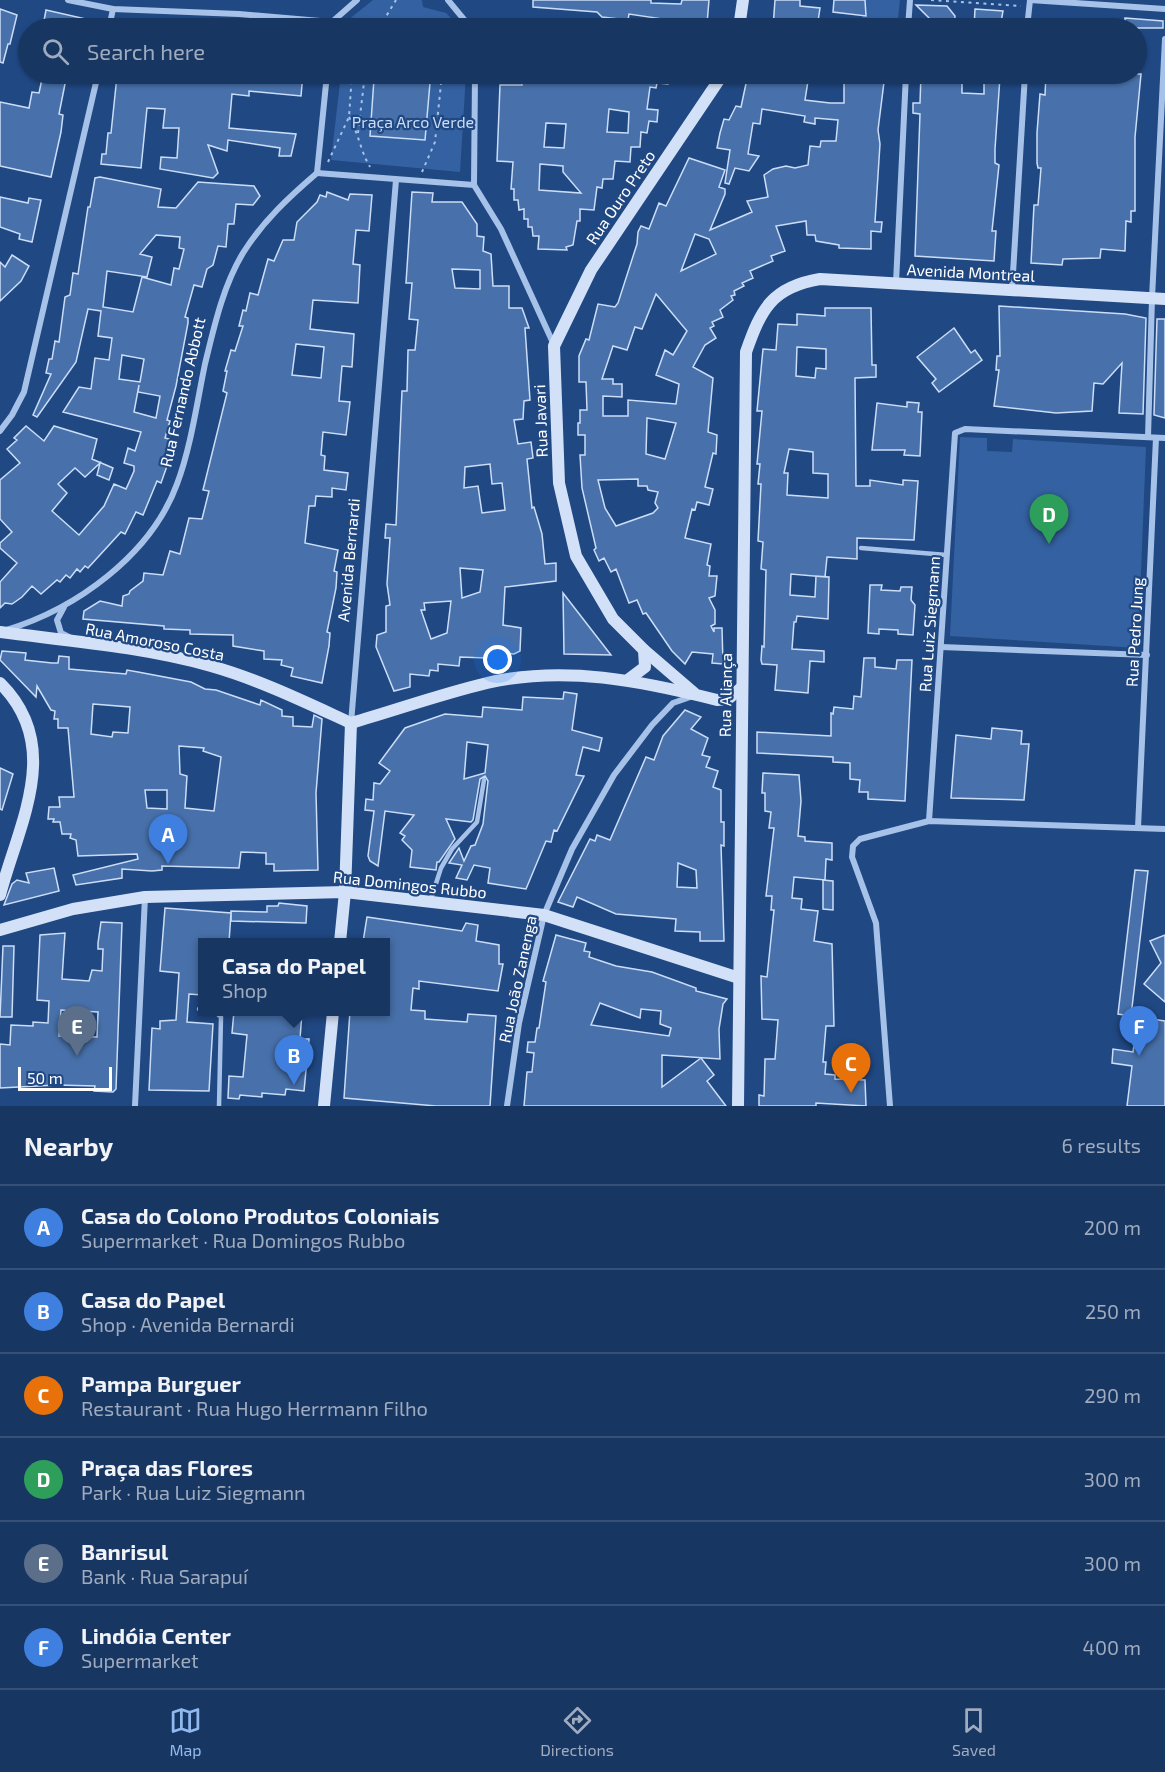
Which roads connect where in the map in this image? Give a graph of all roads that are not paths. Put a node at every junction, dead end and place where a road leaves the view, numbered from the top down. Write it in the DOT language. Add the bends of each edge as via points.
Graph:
graph roads {
  1 [pos="68,0"];
  2 [pos="357,0"];
  3 [pos="448,0"];
  4 [pos="743,0"];
  5 [pos="910,0"];
  6 [pos="1029,2"];
  7 [pos="113,9"];
  8 [pos="1165,9"];
  9 [pos="111,18"];
  10 [pos="273,18"];
  11 [pos="339,18"];
  12 [pos="463,18"];
  13 [pos="740,18"];
  14 [pos="909,18"];
  15 [pos="1028,18"];
  16 [pos="1165,39"];
  17 [pos="97,84"];
  18 [pos="326,84"];
  19 [pos="475,84"];
  20 [pos="716,84"];
  21 [pos="906,84"];
  22 [pos="1024,84"];
  23 [pos="317,172"];
  24 [pos="396,180"];
  25 [pos="474,185"];
  26 [pos="896,284"];
  27 [pos="1011,290"];
  28 [pos="778,294"];
  29 [pos="1152,298"];
  30 [pos="1165,299"];
  31 [pos="555,346"];
  32 [pos="0,431"];
  33 [pos="1148,437"];
  34 [pos="1156,438"];
  35 [pos="1165,438"];
  36 [pos="861,548"];
  37 [pos="947,555"];
  38 [pos="64,606"];
  39 [pos="0,632"];
  40 [pos="80,643"];
  41 [pos="941,647"];
  42 [pos="644,650"];
  43 [pos="1147,655"];
  44 [pos="629,679"];
  45 [pos="0,683"];
  46 [pos="741,688"];
  47 [pos="697,695"];
  48 [pos="717,700"];
  49 [pos="351,723"];
  50 [pos="741,724"];
  51 [pos="484,780"];
  52 [pos="929,821"];
  53 [pos="1138,828"];
  54 [pos="1165,829"];
  55 [pos="345,892"];
  56 [pos="0,895"];
  57 [pos="145,897"];
  58 [pos="430,902"];
  59 [pos="544,915"];
  60 [pos="0,930"];
  61 [pos="340,938"];
  62 [pos="739,978"];
  63 [pos="220,1016"];
  64 [pos="333,1016"];
  65 [pos="135,1106"];
  66 [pos="219,1106"];
  67 [pos="324,1106"];
  68 [pos="507,1106"];
  69 [pos="738,1106"];
  70 [pos="891,1106"];
  1 -- 7 [label="street"];
  2 -- 11 [label="street"];
  3 -- 12 [label="street"];
  4 -- 13 [label="street"];
  5 -- 14 [label="street"];
  6 -- 8 [label="street"];
  6 -- 15 [label="street"];
  7 -- 9 [label="street"];
  7 -- 10 [label="street"];
  16 -- 29 [label="street"];
  17 -- 32 [label="street" via="24,392"];
  18 -- 23 [label="street"];
  19 -- 25 [label="street"];
  20 -- 31 [label="street, Rua Ouro Preto" via="591,270"];
  21 -- 26 [label="street"];
  22 -- 27 [label="street"];
  23 -- 24 [label="street"];
  23 -- 38 [label="street, Rua Fernando Abbott" via="277,208 243,254 218,309 177,484 152,530 116,570"];
  24 -- 25 [label="street"];
  24 -- 49 [label="street, Avenida Bernardi"];
  25 -- 31 [label="street, Rua Javari" via="501,229"];
  26 -- 27 [label="street, Avenida Montreal"];
  26 -- 28 [label="street, Avenida Montreal" via="820,279 797,283"];
  27 -- 29 [label="street, Avenida Montreal"];
  28 -- 46 [label="street, Rua Aliança" via="758,318 746,352"];
  29 -- 30 [label="street, Avenida Montreal"];
  29 -- 33 [label="street"];
  31 -- 42 [label="street, Rua Javari" via="559,483 576,556 613,619"];
  33 -- 34 [label="street"];
  33 -- 37 [label="street, Rua Luiz Siegmann" via="958,430 954,437"];
  34 -- 35 [label="street"];
  34 -- 43 [label="street, Rua Pedro Jung"];
  36 -- 37 [label="lane"];
  37 -- 41 [label="street, Rua Luiz Siegmann"];
  38 -- 39 [label="street, Rua Fernando Abbott"];
  38 -- 40 [label="street" via="57,620 61,633"];
  39 -- 40 [label="street, Rua Amoroso Costa"];
  40 -- 49 [label="street, Rua Amoroso Costa" via="210,666 272,687"];
  41 -- 43 [label="street"];
  41 -- 52 [label="street, Rua Luiz Siegmann"];
  42 -- 44 [label="street" via="645,667"];
  42 -- 47 [label="street, Rua Javari"];
  43 -- 53 [label="street, Rua Pedro Jung"];
  44 -- 47 [label="street"];
  44 -- 49 [label="street" via="552,675 488,682"];
  45 -- 56 [label="street" via="25,717 32,734 34,760 27,804"];
  46 -- 48 [label="street" via="728,699"];
  46 -- 50 [label="street, Rua Aliança"];
  47 -- 48 [label="street"];
  47 -- 59 [label="street, Rua João Zanenga" via="673,703 651,725 614,775 572,849"];
  48 -- 50 [label="street"];
  49 -- 55 [label="street, Avenida Bernardi"];
  50 -- 62 [label="street, Rua Aliança"];
  51 -- 58 [label="lane" via="477,822 452,849"];
  52 -- 53 [label="street"];
  52 -- 70 [label="street" via="860,839 853,846 852,856 876,923"];
  53 -- 54 [label="street"];
  55 -- 57 [label="street, Rua Domingos Rubbo"];
  55 -- 58 [label="street, Rua Domingos Rubbo"];
  55 -- 61 [label="street, Avenida Bernardi"];
  57 -- 60 [label="street, Rua Domingos Rubbo" via="73,909"];
  57 -- 65 [label="street"];
  58 -- 59 [label="street, Rua Domingos Rubbo"];
  59 -- 62 [label="street, Rua Domingos Rubbo"];
  59 -- 68 [label="street, Rua João Zanenga" via="519,1023"];
  62 -- 69 [label="street, Rua Aliança"];
  63 -- 66 [label="lane"];
  64 -- 67 [label="street"];
}
